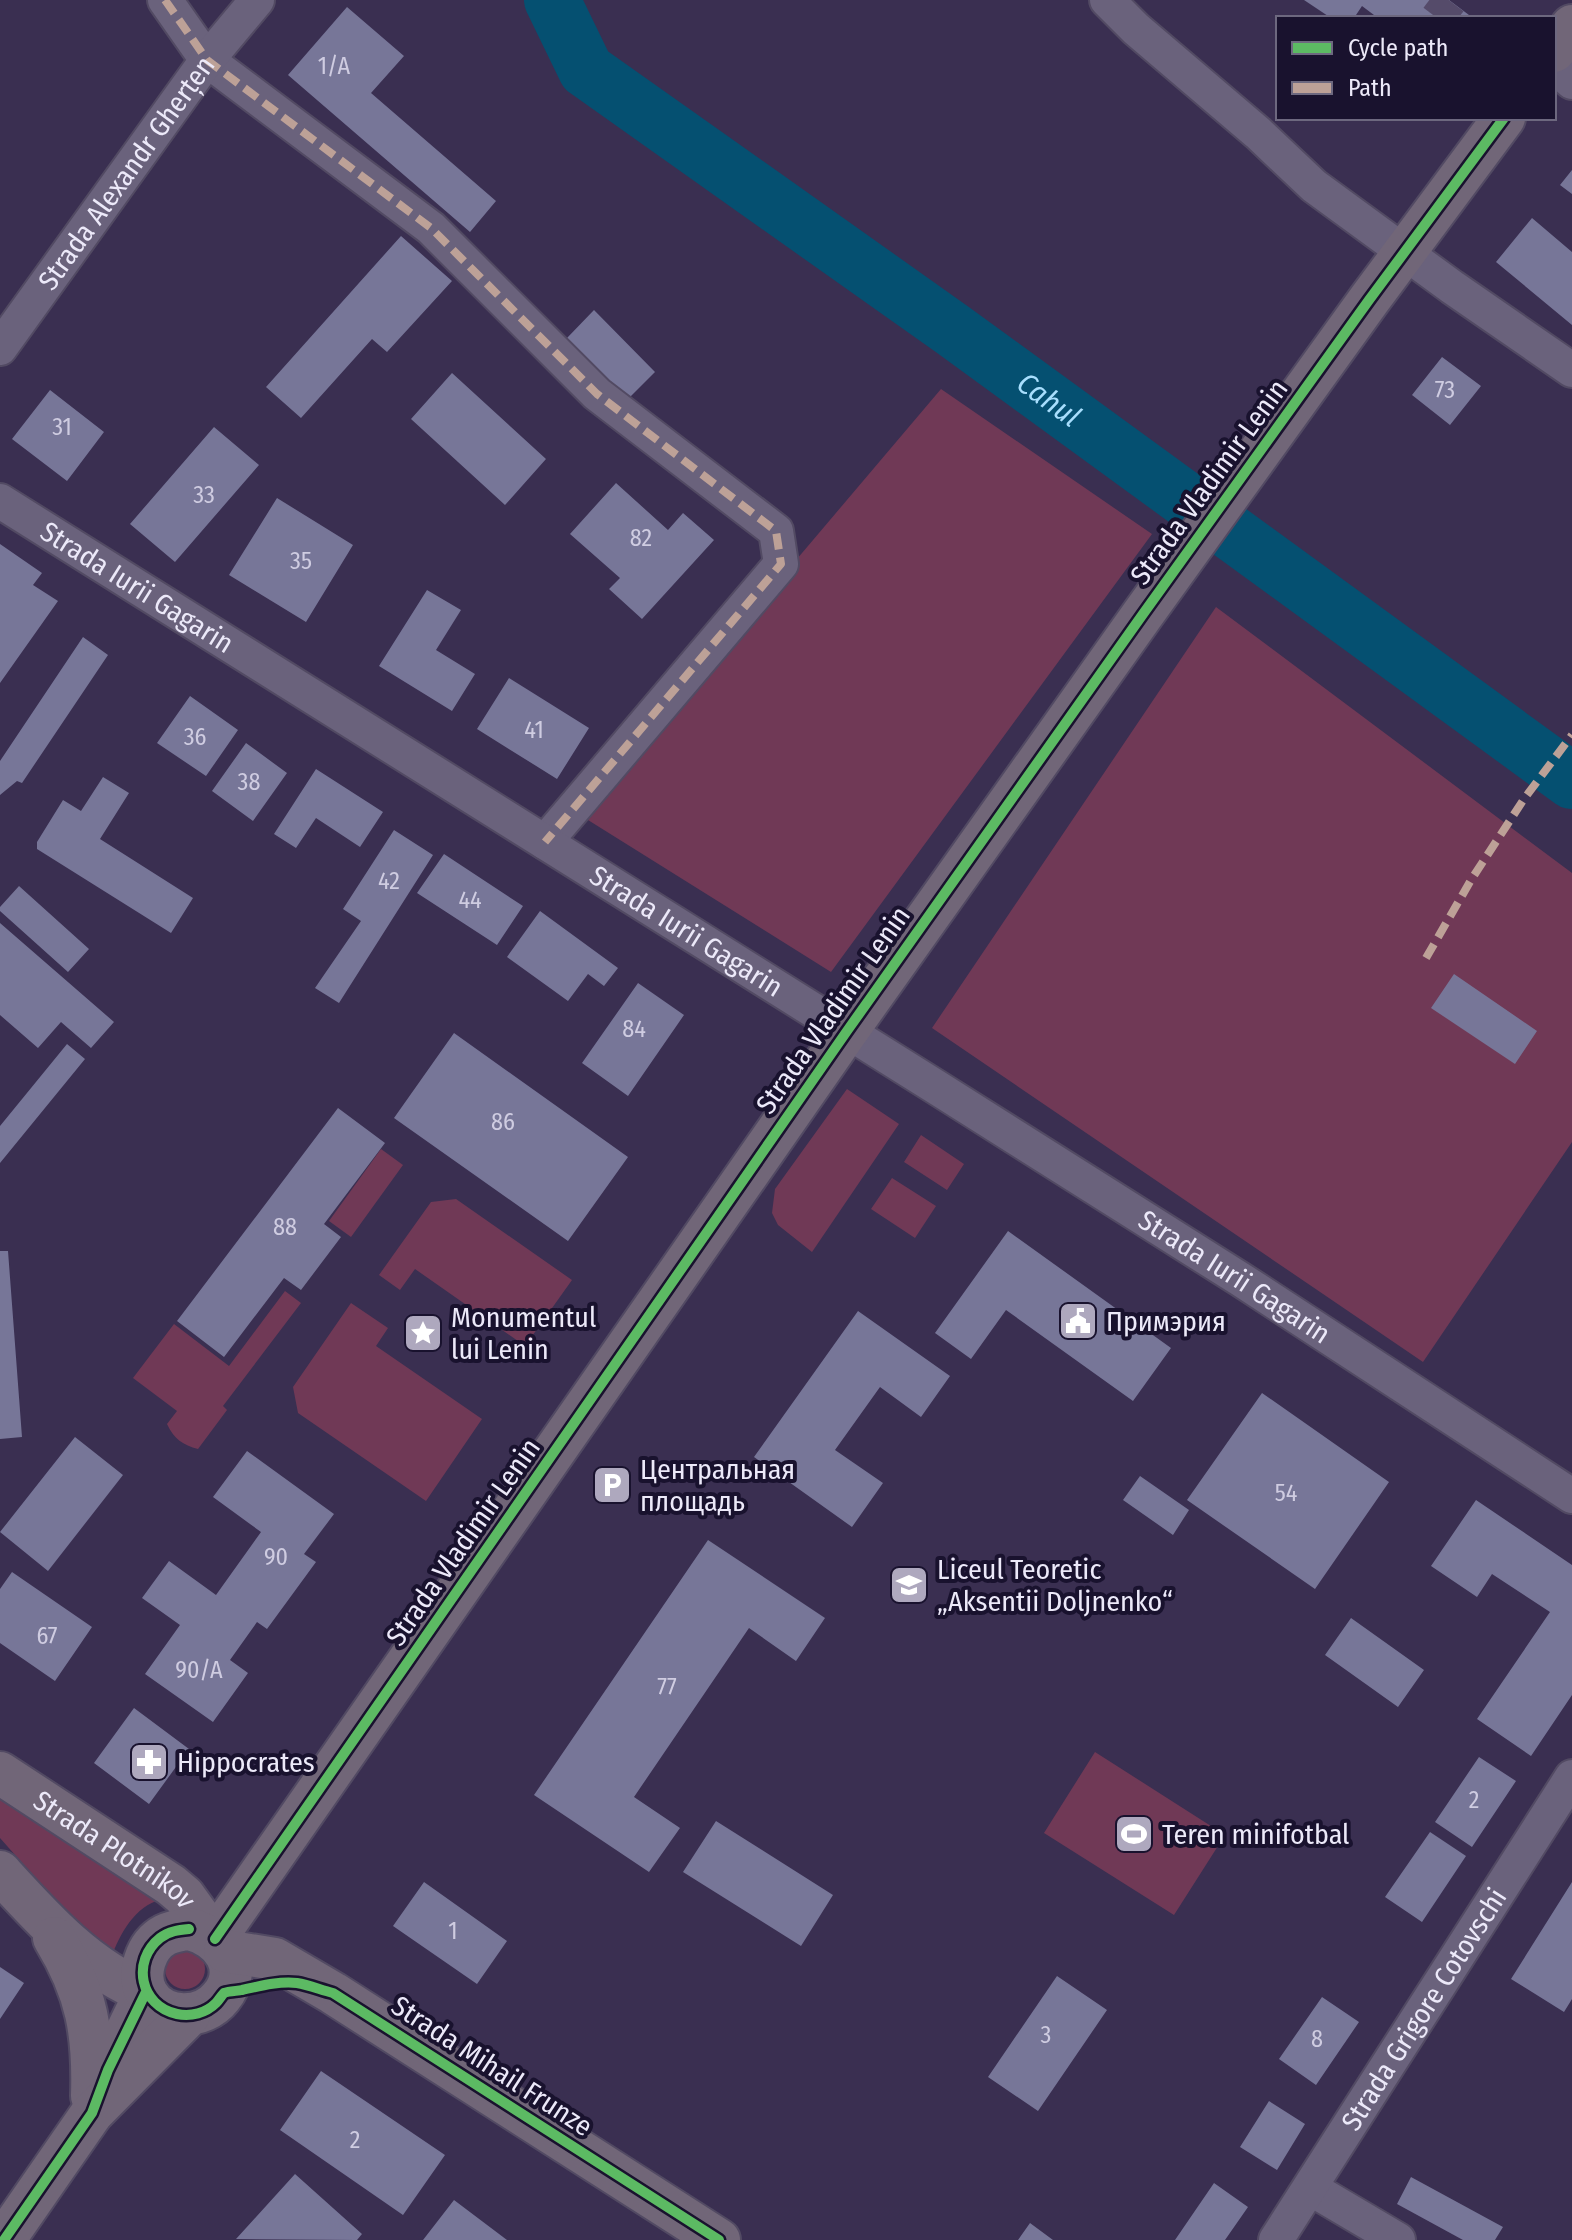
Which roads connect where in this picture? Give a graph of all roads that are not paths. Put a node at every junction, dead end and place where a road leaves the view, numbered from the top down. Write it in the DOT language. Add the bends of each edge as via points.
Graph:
graph roads {
  1 [pos="165,0"];
  2 [pos="257,0"];
  3 [pos="1107,0"];
  4 [pos="1572,26"];
  5 [pos="1556,48"];
  6 [pos="207,60"];
  7 [pos="1556,68"];
  8 [pos="1572,82"];
  9 [pos="1503,120"];
  10 [pos="1404,253"];
  11 [pos="0,348"];
  12 [pos="1572,370"];
  13 [pos="0,501"];
  14 [pos="545,842"];
  15 [pos="847,1031"];
  16 [pos="1572,1496"];
  17 [pos="0,1773"];
  18 [pos="1572,1777"];
  19 [pos="0,1872"];
  20 [pos="39,1915"];
  21 [pos="220,1945"];
  22 [pos="146,1992"];
  23 [pos="224,1993"];
  24 [pos="333,1993"];
  25 [pos="189,2015"];
  26 [pos="92,2113"];
  27 [pos="1310,2188"];
  28 [pos="4,2240"];
  29 [pos="719,2240"];
  30 [pos="1276,2240"];
  31 [pos="1398,2240"];
  1 -- 6 [label="street"];
  2 -- 6 [label="street, Strada Alexandr Gherțen"];
  3 -- 10 [label="street" via="1314,186"];
  4 -- 5 [label="main road"];
  6 -- 11 [label="street, Strada Alexandr Gherțen"];
  6 -- 14 [label="street" via="431,228 597,394 776,531 781,564"];
  7 -- 8 [label="street"];
  9 -- 10 [label="main road, Strada Vladimir Lenin"];
  10 -- 12 [label="street"];
  10 -- 15 [label="main road, Strada Vladimir Lenin"];
  13 -- 14 [label="street, Strada Iurii Gagarin"];
  14 -- 15 [label="street, Strada Iurii Gagarin"];
  15 -- 16 [label="street, Strada Iurii Gagarin"];
  15 -- 21 [label="main road, Strada Vladimir Lenin"];
  17 -- 21 [label="main road, Strada Plotnikov" via="171,1885"];
  18 -- 27 [label="street, Strada Grigore Cotovschi"];
  19 -- 20 [label="main road"];
  20 -- 22 [label="main road" via="107,1974"];
  20 -- 26 [label="main road" via="65,1957 89,2020"];
  21 -- 22 [label="main road" via="189,1929 162,1936 145,1958"];
  21 -- 23 [label="main road" via="229,1965"];
  21 -- 24 [label="main road, Strada Mihail Frunze" via="275,1959"];
  22 -- 25 [label="main road" via="162,2008"];
  22 -- 26 [label="main road"];
  23 -- 24 [label="main road, Strada Mihail Frunze" via="295,1983"];
  23 -- 25 [label="main road" via="215,2005"];
  24 -- 29 [label="main road, Strada Mihail Frunze"];
  25 -- 26 [label="main road"];
  26 -- 28 [label="main road"];
  27 -- 30 [label="street, Strada Grigore Cotovschi"];
  27 -- 31 [label="street"];
}
